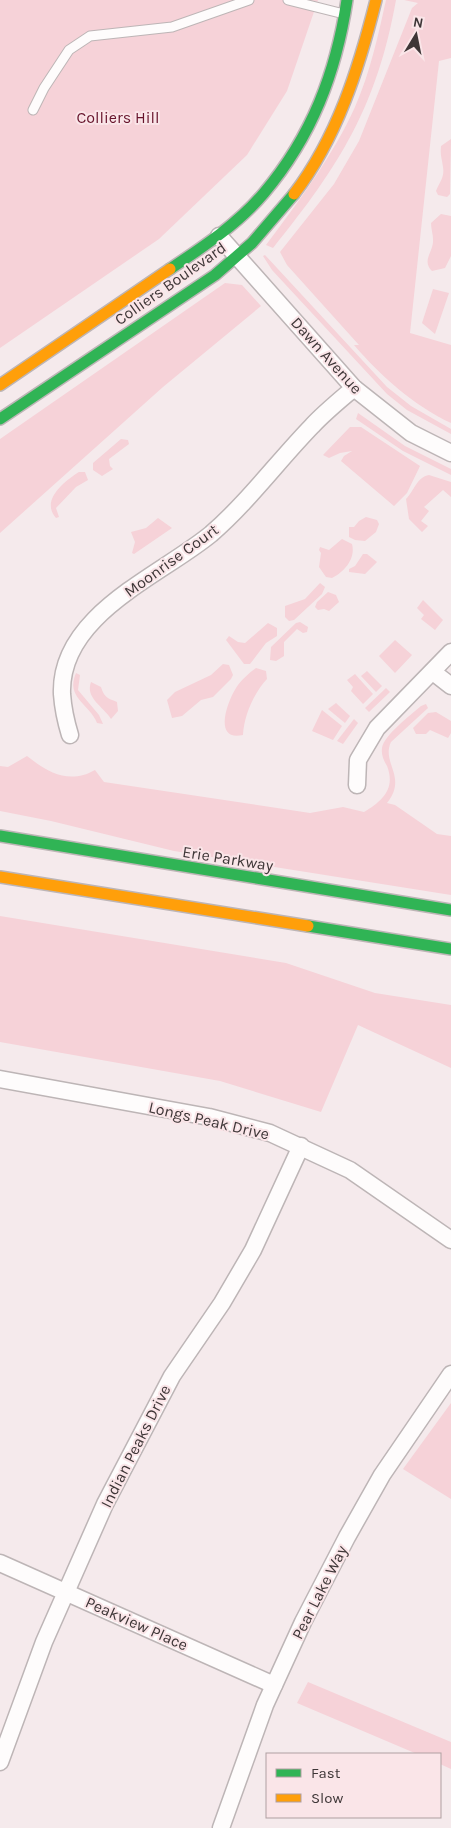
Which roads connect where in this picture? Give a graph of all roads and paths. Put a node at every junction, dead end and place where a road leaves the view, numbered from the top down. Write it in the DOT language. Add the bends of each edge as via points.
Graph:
graph roads {
  1 [pos="249,0"];
  2 [pos="288,0"];
  3 [pos="348,0"];
  4 [pos="376,0"];
  5 [pos="345,15"];
  6 [pos="33,110"];
  7 [pos="220,236"];
  8 [pos="238,257"];
  9 [pos="0,385"];
  10 [pos="354,388"];
  11 [pos="0,419"];
  12 [pos="451,453"];
  13 [pos="451,652"];
  14 [pos="433,672"];
  15 [pos="451,686"];
  16 [pos="70,735"];
  17 [pos="357,785"];
  18 [pos="0,836"];
  19 [pos="0,877"];
  20 [pos="451,910"];
  21 [pos="451,949"];
  22 [pos="0,1079"];
  23 [pos="301,1146"];
  24 [pos="451,1240"];
  25 [pos="451,1374"];
  26 [pos="0,1563"];
  27 [pos="66,1591"];
  28 [pos="274,1685"];
  29 [pos="0,1762"];
  30 [pos="221,1828"];
  1 -- 6 [label="lane" via="172,27 90,36 69,50"];
  2 -- 5 [label="lane"];
  3 -- 5 [label="street, Colliers Boulevard"];
  4 -- 8 [label="street, Colliers Boulevard" via="349,95 331,134 279,212"];
  5 -- 7 [label="street, Colliers Boulevard" via="330,80 299,145 264,194"];
  7 -- 8 [label="street, Dawn Avenue"];
  7 -- 9 [label="street, Colliers Boulevard"];
  8 -- 10 [label="street, Dawn Avenue"];
  8 -- 11 [label="street, Colliers Boulevard"];
  10 -- 12 [label="street, Dawn Avenue" via="411,433"];
  10 -- 16 [label="street, Moonrise Court" via="312,426 211,534 108,606 87,628 73,650 65,673 62,693"];
  13 -- 14 [label="street"];
  14 -- 15 [label="street"];
  14 -- 17 [label="street" via="377,728 358,760"];
  18 -- 20 [label="street, Erie Parkway"];
  19 -- 21 [label="street"];
  22 -- 23 [label="street, Longs Peak Drive" via="209,1117 270,1133"];
  23 -- 24 [label="street, Longs Peak Drive" via="350,1170"];
  23 -- 27 [label="street, Indian Peaks Drive" via="253,1250 163,1393 105,1504"];
  25 -- 28 [label="street, Pear Lake Way" via="377,1482"];
  26 -- 27 [label="street, Peakview Place"];
  27 -- 28 [label="street, Peakview Place"];
  27 -- 29 [label="street, Indian Peaks Drive"];
  28 -- 30 [label="street, Pear Lake Way"];
}
